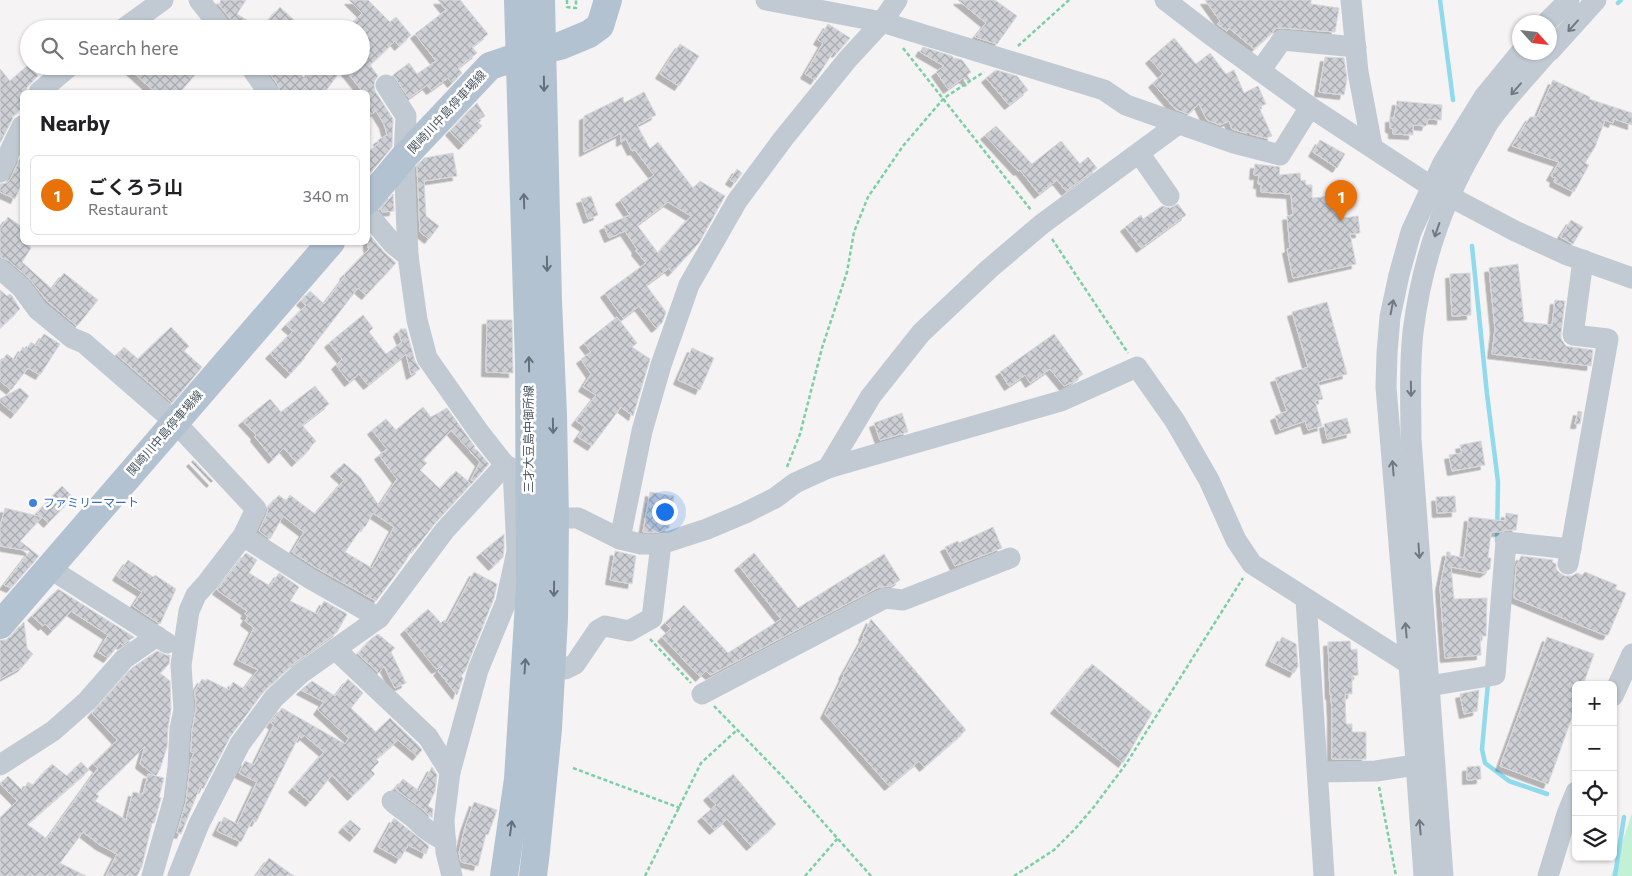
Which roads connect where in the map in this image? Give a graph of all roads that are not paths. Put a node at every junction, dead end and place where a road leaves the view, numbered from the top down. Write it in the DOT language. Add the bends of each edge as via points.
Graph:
graph roads {
  1 [pos="163,0"];
  2 [pos="199,0"];
  3 [pos="518,0"];
  4 [pos="542,0"];
  5 [pos="608,0"];
  6 [pos="766,0"];
  7 [pos="897,0"];
  8 [pos="1165,0"];
  9 [pos="1351,0"];
  10 [pos="1569,0"];
  11 [pos="1596,0"];
  12 [pos="1554,15"];
  13 [pos="135,20"];
  14 [pos="215,20"];
  15 [pos="882,22"];
  16 [pos="1557,43"];
  17 [pos="1356,47"];
  18 [pos="531,53"];
  19 [pos="1514,60"];
  20 [pos="1542,60"];
  21 [pos="1260,71"];
  22 [pos="59,75"];
  23 [pos="256,75"];
  24 [pos="386,85"];
  25 [pos="41,90"];
  26 [pos="267,90"];
  27 [pos="1310,107"];
  28 [pos="1178,124"];
  29 [pos="20,130"];
  30 [pos="1372,146"];
  31 [pos="1139,153"];
  32 [pos="404,157"];
  33 [pos="0,172"];
  34 [pos="1441,192"];
  35 [pos="1169,196"];
  36 [pos="370,198"];
  37 [pos="370,216"];
  38 [pos="327,245"];
  39 [pos="408,256"];
  40 [pos="1583,260"];
  41 [pos="0,269"];
  42 [pos="1632,278"];
  43 [pos="175,422"];
  44 [pos="516,468"];
  45 [pos="828,468"];
  46 [pos="555,518"];
  47 [pos="243,536"];
  48 [pos="620,539"];
  49 [pos="661,544"];
  50 [pos="1010,558"];
  51 [pos="49,568"];
  52 [pos="1306,599"];
  53 [pos="378,618"];
  54 [pos="0,624"];
  55 [pos="157,636"];
  56 [pos="335,649"];
  57 [pos="182,653"];
  58 [pos="1632,654"];
  59 [pos="1409,664"];
  60 [pos="551,668"];
  61 [pos="1429,686"];
  62 [pos="1617,687"];
  63 [pos="702,694"];
  64 [pos="0,765"];
  65 [pos="1415,765"];
  66 [pos="450,772"];
  67 [pos="1318,772"];
  68 [pos="392,802"];
  69 [pos="1572,802"];
  70 [pos="446,841"];
  71 [pos="152,876"];
  72 [pos="178,876"];
  73 [pos="452,876"];
  74 [pos="504,876"];
  75 [pos="532,876"];
  76 [pos="1324,876"];
  77 [pos="1424,876"];
  78 [pos="1443,876"];
  79 [pos="1548,876"];
  1 -- 13 [label="street"];
  2 -- 14 [label="street"];
  3 -- 18 [label="main road, 三才大豆島中御所線"];
  4 -- 18 [label="main road, 三才大豆島中御所線"];
  5 -- 18 [label="main road, 関崎川中島停車場線" via="600,26 589,34"];
  6 -- 15 [label="street"];
  7 -- 15 [label="street"];
  8 -- 21 [label="street"];
  9 -- 17 [label="street"];
  10 -- 12 [label="street"];
  11 -- 16 [label="street, one-way"];
  15 -- 28 [label="street" via="1104,90 1126,105"];
  15 -- 48 [label="street" via="783,139 737,201 689,285 642,431"];
  17 -- 21 [label="street" via="1282,40"];
  17 -- 30 [label="street"];
  18 -- 32 [label="main road, 関崎川中島停車場線" via="490,66"];
  44 -- 18 [label="main road, 三才大豆島中御所線, one-way" via="529,363"];
  18 -- 46 [label="main road, 三才大豆島中御所線, one-way" via="548,302"];
  19 -- 34 [label="street" via="1484,97 1443,163"];
  20 -- 34 [label="street, one-way" via="1491,119 1469,157"];
  21 -- 27 [label="street"];
  22 -- 25 [label="street"];
  23 -- 26 [label="street"];
  24 -- 32 [label="street" via="406,116"];
  27 -- 28 [label="street" via="1280,155"];
  27 -- 30 [label="street"];
  28 -- 31 [label="street"];
  29 -- 33 [label="street"];
  30 -- 34 [label="street"];
  31 -- 35 [label="street"];
  31 -- 45 [label="street" via="1042,224 921,333 871,396"];
  32 -- 36 [label="main road, 関崎川中島停車場線"];
  32 -- 39 [label="street"];
  34 -- 40 [label="street" via="1515,232"];
  59 -- 34 [label="street, one-way" via="1386,387 1387,352 1390,317 1411,232"];
  34 -- 61 [label="street, one-way" via="1419,298 1410,369 1411,439"];
  37 -- 39 [label="street" via="393,244"];
  38 -- 43 [label="main road, 関崎川中島停車場線"];
  39 -- 44 [label="street" via="417,320 428,358 479,432"];
  40 -- 42 [label="street"];
  40 -- 61 [label="street" via="1573,335 1608,339 1569,556 1506,542 1495,675"];
  41 -- 43 [label="street" via="21,287 38,310 72,338 84,343"];
  43 -- 47 [label="street" via="256,508"];
  43 -- 51 [label="main road, 関崎川中島停車場線"];
  44 -- 53 [label="street" via="445,530"];
  44 -- 66 [label="street" via="517,551 506,602 478,670"];
  74 -- 44 [label="main road, 三才大豆島中御所線, one-way" via="518,779 529,597"];
  45 -- 49 [label="street" via="795,483 746,513"];
  45 -- 52 [label="street" via="1061,401 1137,367 1175,421 1210,480 1236,540 1252,564"];
  46 -- 48 [label="street" via="578,518"];
  46 -- 60 [label="main road, 三才大豆島中御所線, one-way"];
  47 -- 53 [label="street"];
  47 -- 57 [label="street" via="196,595 189,611"];
  48 -- 49 [label="street"];
  49 -- 60 [label="street" via="652,618 629,631 605,626 598,630 575,664"];
  50 -- 63 [label="street" via="903,600 884,598"];
  51 -- 54 [label="main road, 関崎川中島停車場線"];
  51 -- 55 [label="street"];
  52 -- 59 [label="street"];
  52 -- 67 [label="street"];
  53 -- 56 [label="street"];
  55 -- 57 [label="street"];
  55 -- 64 [label="street" via="124,659 87,701 53,731"];
  56 -- 66 [label="street" via="428,737"];
  56 -- 72 [label="street" via="274,698 240,744 199,824"];
  57 -- 71 [label="street" via="184,710 174,799"];
  58 -- 62 [label="street"];
  59 -- 65 [label="street"];
  60 -- 75 [label="main road, 三才大豆島中御所線" via="548,729"];
  61 -- 78 [label="street"];
  65 -- 67 [label="street" via="1376,771"];
  77 -- 65 [label="street, one-way"];
  66 -- 70 [label="street" via="444,820"];
  67 -- 76 [label="street"];
  68 -- 70 [label="street" via="419,822 422,828"];
  69 -- 79 [label="street"];
  70 -- 73 [label="street"];
}
